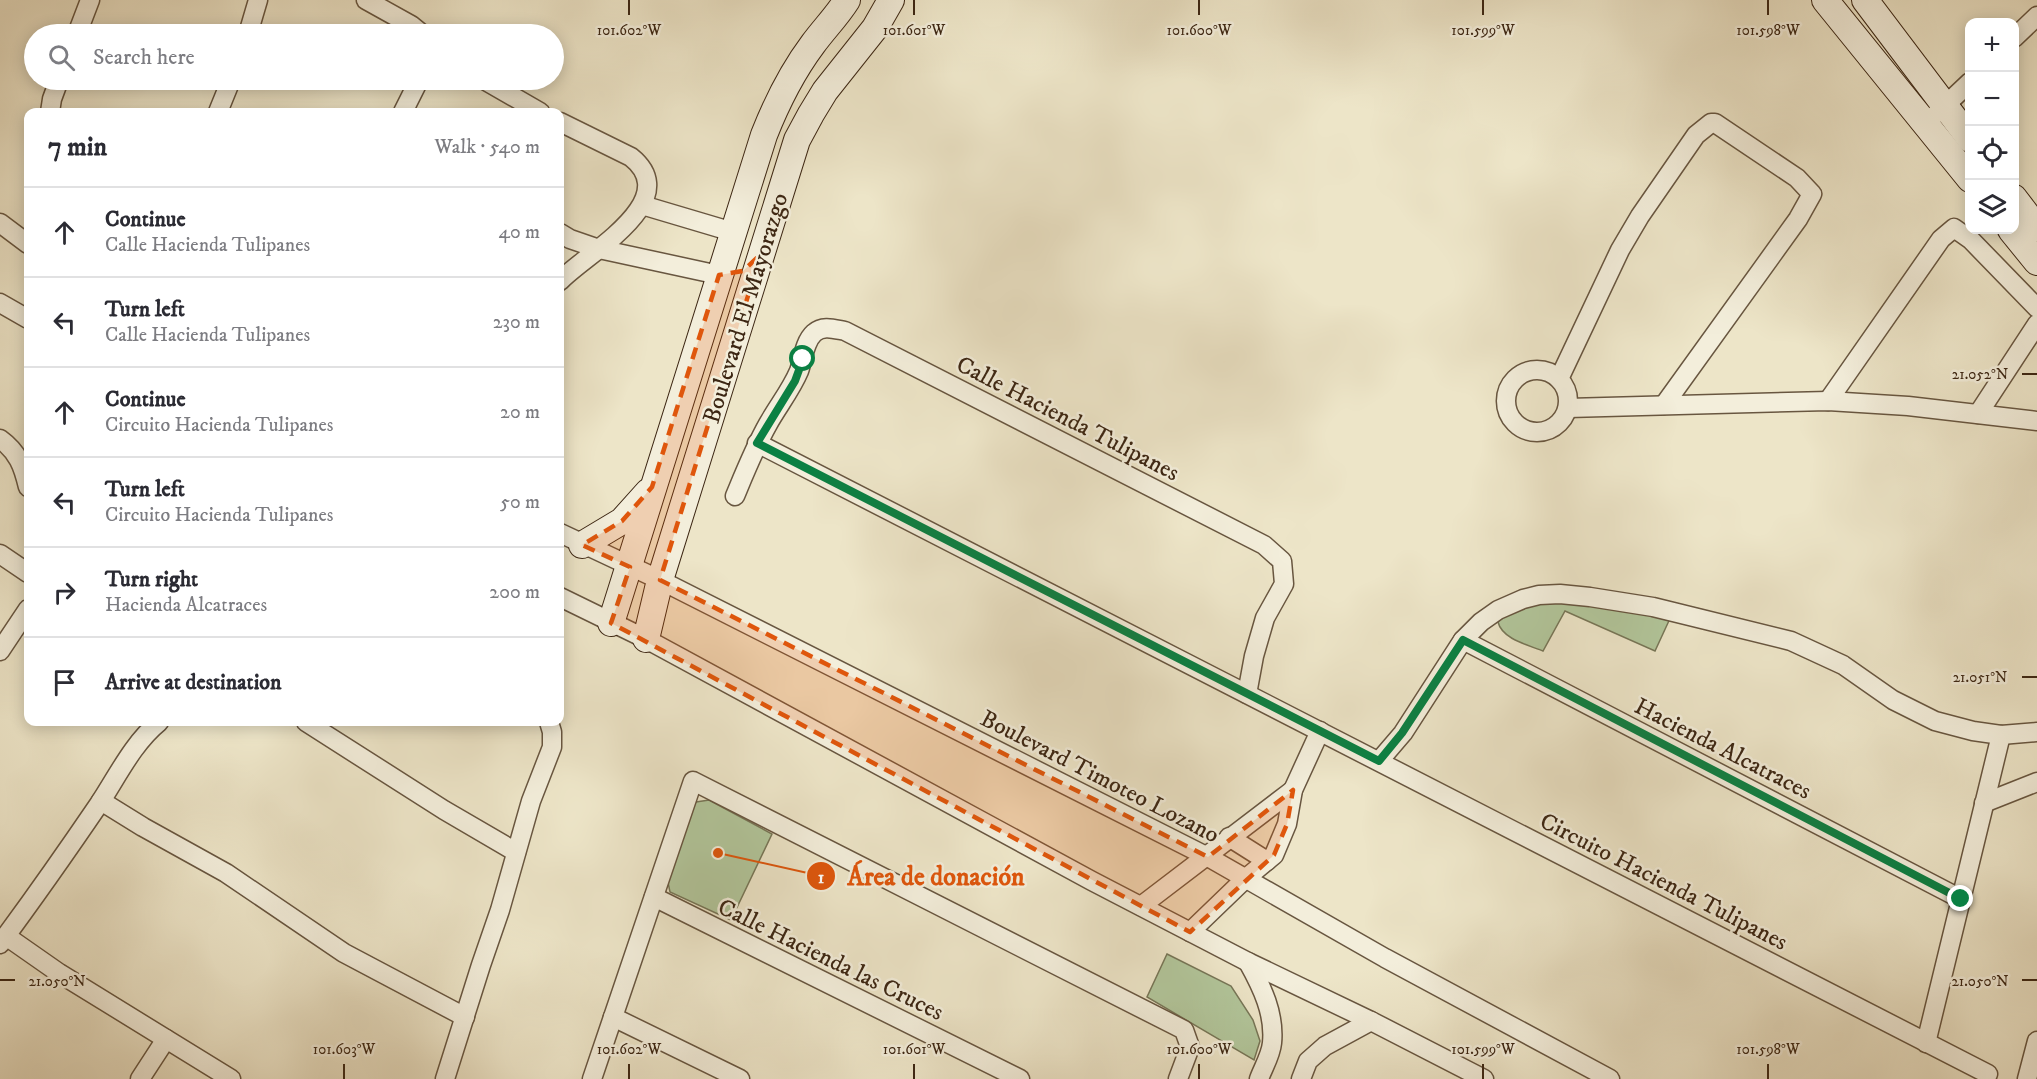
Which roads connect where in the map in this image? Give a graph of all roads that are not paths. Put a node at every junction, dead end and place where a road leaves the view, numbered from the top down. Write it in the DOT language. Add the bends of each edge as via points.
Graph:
graph roads {
  1 [pos="90,0"];
  2 [pos="258,0"];
  3 [pos="366,0"];
  4 [pos="847,0"];
  5 [pos="891,0"];
  6 [pos="1825,0"];
  7 [pos="1865,0"];
  8 [pos="2037,16"];
  9 [pos="81,24"];
  10 [pos="251,24"];
  11 [pos="409,24"];
  12 [pos="2019,33"];
  13 [pos="1965,87"];
  14 [pos="55,90"];
  15 [pos="227,90"];
  16 [pos="413,90"];
  17 [pos="502,90"];
  18 [pos="1945,106"];
  19 [pos="51,108"];
  20 [pos="220,108"];
  21 [pos="405,108"];
  22 [pos="533,108"];
  23 [pos="564,124"];
  24 [pos="1924,124"];
  25 [pos="1965,132"];
  26 [pos="1965,173"];
  27 [pos="642,204"];
  28 [pos="2019,205"];
  29 [pos="0,223"];
  30 [pos="2037,228"];
  31 [pos="733,232"];
  32 [pos="2014,234"];
  33 [pos="564,235"];
  34 [pos="24,241"];
  35 [pos="599,249"];
  36 [pos="761,254"];
  37 [pos="2037,262"];
  38 [pos="718,276"];
  39 [pos="564,277"];
  40 [pos="0,303"];
  41 [pos="2037,308"];
  42 [pos="24,317"];
  43 [pos="2037,324"];
  44 [pos="1559,379"];
  45 [pos="1828,401"];
  46 [pos="1664,405"];
  47 [pos="1568,408"];
  48 [pos="1978,414"];
  49 [pos="2037,421"];
  50 [pos="0,439"];
  51 [pos="757,443"];
  52 [pos="24,469"];
  53 [pos="652,487"];
  54 [pos="735,496"];
  55 [pos="564,535"];
  56 [pos="582,545"];
  57 [pos="13,557"];
  58 [pos="630,567"];
  59 [pos="24,569"];
  60 [pos="660,580"];
  61 [pos="564,599"];
  62 [pos="24,615"];
  63 [pos="611,623"];
  64 [pos="646,639"];
  65 [pos="1463,640"];
  66 [pos="0,651"];
  67 [pos="1247,694"];
  68 [pos="154,726"];
  69 [pos="312,726"];
  70 [pos="550,726"];
  71 [pos="1320,731"];
  72 [pos="2037,732"];
  73 [pos="2001,735"];
  74 [pos="1379,761"];
  75 [pos="2037,782"];
  76 [pos="1293,790"];
  77 [pos="101,801"];
  78 [pos="1984,803"];
  79 [pos="1229,837"];
  80 [pos="516,852"];
  81 [pos="1208,857"];
  82 [pos="1267,861"];
  83 [pos="1245,879"];
  84 [pos="654,897"];
  85 [pos="1961,899"];
  86 [pos="1141,906"];
  87 [pos="1190,932"];
  88 [pos="3,940"];
  89 [pos="1248,962"];
  90 [pos="465,1017"];
  91 [pos="613,1017"];
  92 [pos="1371,1021"];
  93 [pos="166,1039"];
  94 [pos="2037,1041"];
  95 [pos="1926,1043"];
  96 [pos="1988,1074"];
  97 [pos="140,1079"];
  98 [pos="231,1079"];
  99 [pos="445,1079"];
  100 [pos="592,1079"];
  101 [pos="740,1079"];
  102 [pos="1020,1079"];
  103 [pos="1178,1079"];
  104 [pos="1258,1079"];
  105 [pos="1301,1079"];
  106 [pos="1484,1079"];
  107 [pos="1610,1079"];
  108 [pos="2027,1079"];
  1 -- 9 [label="street"];
  2 -- 10 [label="street"];
  3 -- 11 [label="street"];
  4 -- 31 [label="street, Boulevard El Mayorazgo" via="786,86 764,135"];
  5 -- 36 [label="street, Boulevard El Mayorazgo" via="875,28 825,91 797,140"];
  6 -- 24 [label="street"];
  7 -- 18 [label="street"];
  8 -- 12 [label="street"];
  13 -- 18 [label="street"];
  14 -- 19 [label="street"];
  15 -- 20 [label="street"];
  16 -- 21 [label="street"];
  17 -- 22 [label="street"];
  18 -- 24 [label="street"];
  18 -- 25 [label="street"];
  23 -- 27 [label="street" via="640,164 647,184"];
  24 -- 26 [label="street"];
  27 -- 31 [label="street"];
  27 -- 35 [label="street" via="628,224"];
  28 -- 30 [label="street"];
  29 -- 34 [label="street"];
  31 -- 38 [label="street, Boulevard El Mayorazgo"];
  32 -- 37 [label="street"];
  33 -- 35 [label="street"];
  35 -- 38 [label="street"];
  35 -- 39 [label="street"];
  36 -- 38 [label="street" via="743,271"];
  36 -- 60 [label="street, Boulevard El Mayorazgo"];
  38 -- 53 [label="street, Boulevard El Mayorazgo"];
  40 -- 42 [label="street"];
  41 -- 45 [label="street" via="1971,240 1953,228 1941,239"];
  43 -- 48 [label="street"];
  44 -- 46 [label="street" via="1615,259 1640,216 1696,135 1715,123 1797,178 1812,195"];
  44 -- 47 [label="street" via="1567,392"];
  44 -- 47 [label="street" via="1542,370 1523,373 1509,387 1505,405 1514,423 1540,433 1558,425"];
  45 -- 46 [label="street"];
  45 -- 48 [label="street"];
  46 -- 47 [label="street"];
  48 -- 49 [label="street"];
  50 -- 52 [label="street" via="16,452"];
  51 -- 54 [label="street, Calle Hacienda Tulipanes"];
  51 -- 67 [label="street"];
  51 -- 67 [label="street, Calle Hacienda Tulipanes" via="795,381 807,342 813,333 831,328 845,331 1264,544 1282,561 1284,584 1265,618"];
  53 -- 56 [label="street" via="622,522"];
  53 -- 58 [label="street, Boulevard El Mayorazgo"];
  55 -- 56 [label="street, Boulevard Timoteo Lozano"];
  56 -- 58 [label="street, Boulevard Timoteo Lozano"];
  57 -- 59 [label="street"];
  58 -- 60 [label="street, Boulevard Timoteo Lozano"];
  58 -- 63 [label="street, Boulevard El Mayorazgo"];
  60 -- 64 [label="street, Boulevard El Mayorazgo"];
  60 -- 81 [label="street, Boulevard Timoteo Lozano"];
  61 -- 63 [label="street"];
  62 -- 66 [label="street"];
  63 -- 64 [label="street"];
  64 -- 86 [label="street"];
  65 -- 73 [label="street" via="1498,610 1539,595 1590,597 1653,607 1791,641 1843,665 1893,700 1935,721"];
  65 -- 74 [label="street"];
  65 -- 85 [label="street, Hacienda Alcatraces"];
  67 -- 71 [label="street"];
  68 -- 77 [label="street"];
  69 -- 80 [label="street"];
  70 -- 80 [label="street" via="552,747"];
  71 -- 74 [label="street, Circuito Hacienda Tulipanes"];
  71 -- 76 [label="street"];
  72 -- 73 [label="street"];
  73 -- 78 [label="street"];
  74 -- 95 [label="street, Circuito Hacienda Tulipanes"];
  75 -- 78 [label="street"];
  76 -- 79 [label="street"];
  76 -- 82 [label="street" via="1281,840"];
  77 -- 88 [label="street"];
  77 -- 90 [label="street" via="226,873 344,953"];
  78 -- 85 [label="street"];
  79 -- 81 [label="street"];
  79 -- 82 [label="street"];
  80 -- 90 [label="street"];
  81 -- 83 [label="street, Boulevard Timoteo Lozano"];
  81 -- 86 [label="street"];
  82 -- 83 [label="street"];
  83 -- 87 [label="street"];
  83 -- 107 [label="street, Boulevard Timoteo Lozano"];
  84 -- 91 [label="street"];
  84 -- 102 [label="street, Calle Hacienda las Cruces"];
  84 -- 103 [label="street" via="693,781 1184,1030 1190,1047"];
  85 -- 95 [label="street"];
  86 -- 87 [label="street"];
  87 -- 89 [label="street"];
  88 -- 93 [label="street"];
  89 -- 92 [label="street"];
  89 -- 104 [label="street" via="1272,1016 1272,1045"];
  90 -- 99 [label="street"];
  91 -- 100 [label="street"];
  91 -- 101 [label="street"];
  92 -- 105 [label="street" via="1325,1046 1308,1061"];
  92 -- 106 [label="street"];
  93 -- 97 [label="street"];
  93 -- 98 [label="street"];
  94 -- 108 [label="street"];
  95 -- 96 [label="street, Circuito Hacienda Tulipanes"];
}
